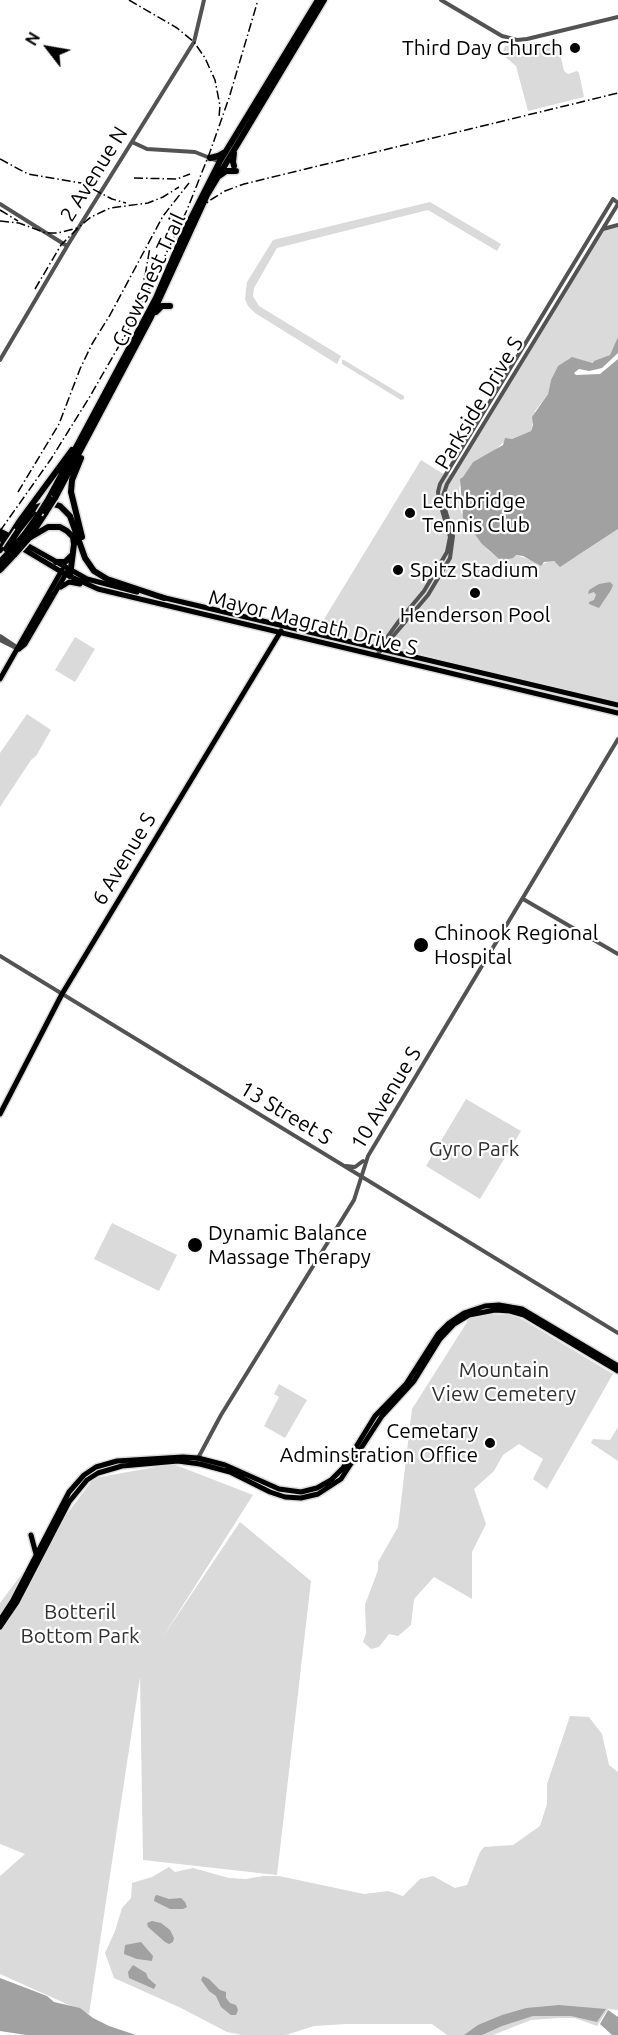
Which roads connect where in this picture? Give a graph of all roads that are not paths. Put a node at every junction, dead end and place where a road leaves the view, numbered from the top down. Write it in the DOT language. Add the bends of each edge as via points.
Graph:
graph roads {
  1 [pos="204,0"];
  2 [pos="318,0"];
  3 [pos="324,0"];
  4 [pos="441,0"];
  5 [pos="618,17"];
  6 [pos="132,142"];
  7 [pos="237,143"];
  8 [pos="226,152"];
  9 [pos="210,158"];
  10 [pos="222,163"];
  11 [pos="215,181"];
  12 [pos="618,203"];
  13 [pos="0,204"];
  14 [pos="618,225"];
  15 [pos="597,237"];
  16 [pos="67,246"];
  17 [pos="158,299"];
  18 [pos="170,306"];
  19 [pos="151,317"];
  20 [pos="0,360"];
  21 [pos="107,396"];
  22 [pos="0,534"];
  23 [pos="23,535"];
  24 [pos="10,539"];
  25 [pos="74,550"];
  26 [pos="9,552"];
  27 [pos="0,556"];
  28 [pos="56,561"];
  29 [pos="0,562"];
  30 [pos="91,567"];
  31 [pos="66,571"];
  32 [pos="0,572"];
  33 [pos="98,589"];
  34 [pos="164,598"];
  35 [pos="51,600"];
  36 [pos="285,626"];
  37 [pos="281,632"];
  38 [pos="0,638"];
  39 [pos="19,649"];
  40 [pos="379,651"];
  41 [pos="0,680"];
  42 [pos="618,705"];
  43 [pos="618,712"];
  44 [pos="618,739"];
  45 [pos="618,746"];
  46 [pos="612,752"];
  47 [pos="523,899"];
  48 [pos="618,954"];
  49 [pos="0,956"];
  50 [pos="62,994"];
  51 [pos="0,1114"];
  52 [pos="368,1156"];
  53 [pos="341,1164"];
  54 [pos="360,1176"];
  55 [pos="618,1333"];
  56 [pos="607,1359"];
  57 [pos="618,1359"];
  58 [pos="618,1366"];
  59 [pos="618,1371"];
  60 [pos="197,1461"];
  61 [pos="31,1535"];
  62 [pos="36,1555"];
  63 [pos="0,1620"];
  64 [pos="0,1627"];
  1 -- 6 [label="street, 2 Avenue N" via="194,42"];
  2 -- 8 [label="highway, Crowsnest Trail"];
  3 -- 7 [label="highway, Crowsnest Trail"];
  4 -- 5 [label="street" via="509,39 527,39"];
  6 -- 9 [label="street" via="147,149 195,152"];
  6 -- 16 [label="street, 2 Avenue N"];
  7 -- 10 [label="highway, Crowsnest Trail"];
  7 -- 11 [label="highway" via="235,169"];
  8 -- 9 [label="highway"];
  8 -- 10 [label="highway, Crowsnest Trail"];
  9 -- 10 [label="street"];
  10 -- 11 [label="highway, Crowsnest Trail"];
  10 -- 17 [label="highway, Crowsnest Trail" via="189,221"];
  11 -- 17 [label="highway, Crowsnest Trail"];
  12 -- 15 [label="street, Parkside Drive S"];
  12 -- 40 [label="street, Parkside Drive S" via="613,199 440,484 439,500 450,537 447,552 424,591"];
  13 -- 16 [label="street"];
  14 -- 15 [label="street" via="606,227"];
  15 -- 40 [label="street, Parkside Drive S" via="445,488 442,499 453,536 450,558 428,595"];
  16 -- 20 [label="street, 2 Avenue N"];
  17 -- 19 [label="highway, Crowsnest Trail"];
  17 -- 21 [label="highway, Crowsnest Trail"];
  18 -- 19 [label="highway" via="160,306"];
  19 -- 21 [label="highway, Crowsnest Trail"];
  21 -- 23 [label="highway, Crowsnest Trail, bridge" via="43,513"];
  21 -- 24 [label="highway"];
  21 -- 30 [label="highway" via="71,486"];
  22 -- 24 [label="main road"];
  22 -- 26 [label="highway"];
  23 -- 25 [label="highway" via="60,527 73,537"];
  23 -- 26 [label="highway, bridge"];
  23 -- 26 [label="highway, Crowsnest Trail, bridge"];
  23 -- 30 [label="highway" via="37,507 50,503 60,506 70,516"];
  24 -- 28 [label="main road, Mayor Magrath Drive S"];
  24 -- 31 [label="main road, Mayor Magrath Drive S"];
  25 -- 28 [label="highway" via="65,562"];
  25 -- 31 [label="highway"];
  26 -- 27 [label="highway"];
  26 -- 29 [label="highway, Crowsnest Trail"];
  26 -- 32 [label="highway"];
  28 -- 31 [label="main road, Mayor Magrath Drive S"];
  30 -- 34 [label="highway" via="107,579"];
  31 -- 33 [label="main road, Mayor Magrath Drive S"];
  31 -- 34 [label="main road, Mayor Magrath Drive S"];
  31 -- 35 [label="main road"];
  31 -- 39 [label="main road"];
  33 -- 35 [label="main road" via="66,582"];
  33 -- 37 [label="main road, Mayor Magrath Drive S"];
  34 -- 36 [label="main road, Mayor Magrath Drive S"];
  35 -- 39 [label="main road"];
  36 -- 37 [label="main road, 6 Avenue S"];
  36 -- 40 [label="main road, Mayor Magrath Drive S"];
  37 -- 40 [label="main road, Mayor Magrath Drive S"];
  37 -- 50 [label="main road, 6 Avenue S"];
  38 -- 39 [label="street"];
  39 -- 41 [label="main road"];
  40 -- 42 [label="main road, Mayor Magrath Drive S"];
  40 -- 43 [label="main road, Mayor Magrath Drive S"];
  44 -- 46 [label="street, 10 Avenue S"];
  45 -- 46 [label="street, 10 Avenue S"];
  46 -- 47 [label="street, 10 Avenue S"];
  47 -- 48 [label="street"];
  47 -- 52 [label="street, 10 Avenue S"];
  49 -- 50 [label="street, 13 Street S"];
  50 -- 51 [label="main road, 6 Avenue S"];
  50 -- 53 [label="street, 13 Street S"];
  52 -- 53 [label="street" via="355,1167"];
  52 -- 54 [label="street, 10 Avenue S"];
  53 -- 54 [label="street, 13 Street S"];
  54 -- 55 [label="street, 13 Street S"];
  54 -- 60 [label="street, 10 Avenue S" via="354,1200 221,1415"];
  56 -- 57 [label="main road"];
  56 -- 58 [label="main road"];
  56 -- 60 [label="main road" via="530,1313 506,1305 485,1306 464,1312 442,1330 405,1384 375,1416 343,1468 325,1484 301,1492 284,1490 234,1468"];
  59 -- 60 [label="main road" via="524,1315 502,1310 476,1313 454,1324 440,1339 414,1381 382,1416 349,1469 329,1489 311,1496 285,1497"];
  60 -- 62 [label="main road" via="173,1456 96,1467 69,1492"];
  60 -- 64 [label="main road" via="122,1466 87,1480 69,1502"];
  61 -- 62 [label="main road"];
  62 -- 63 [label="main road"];
}
